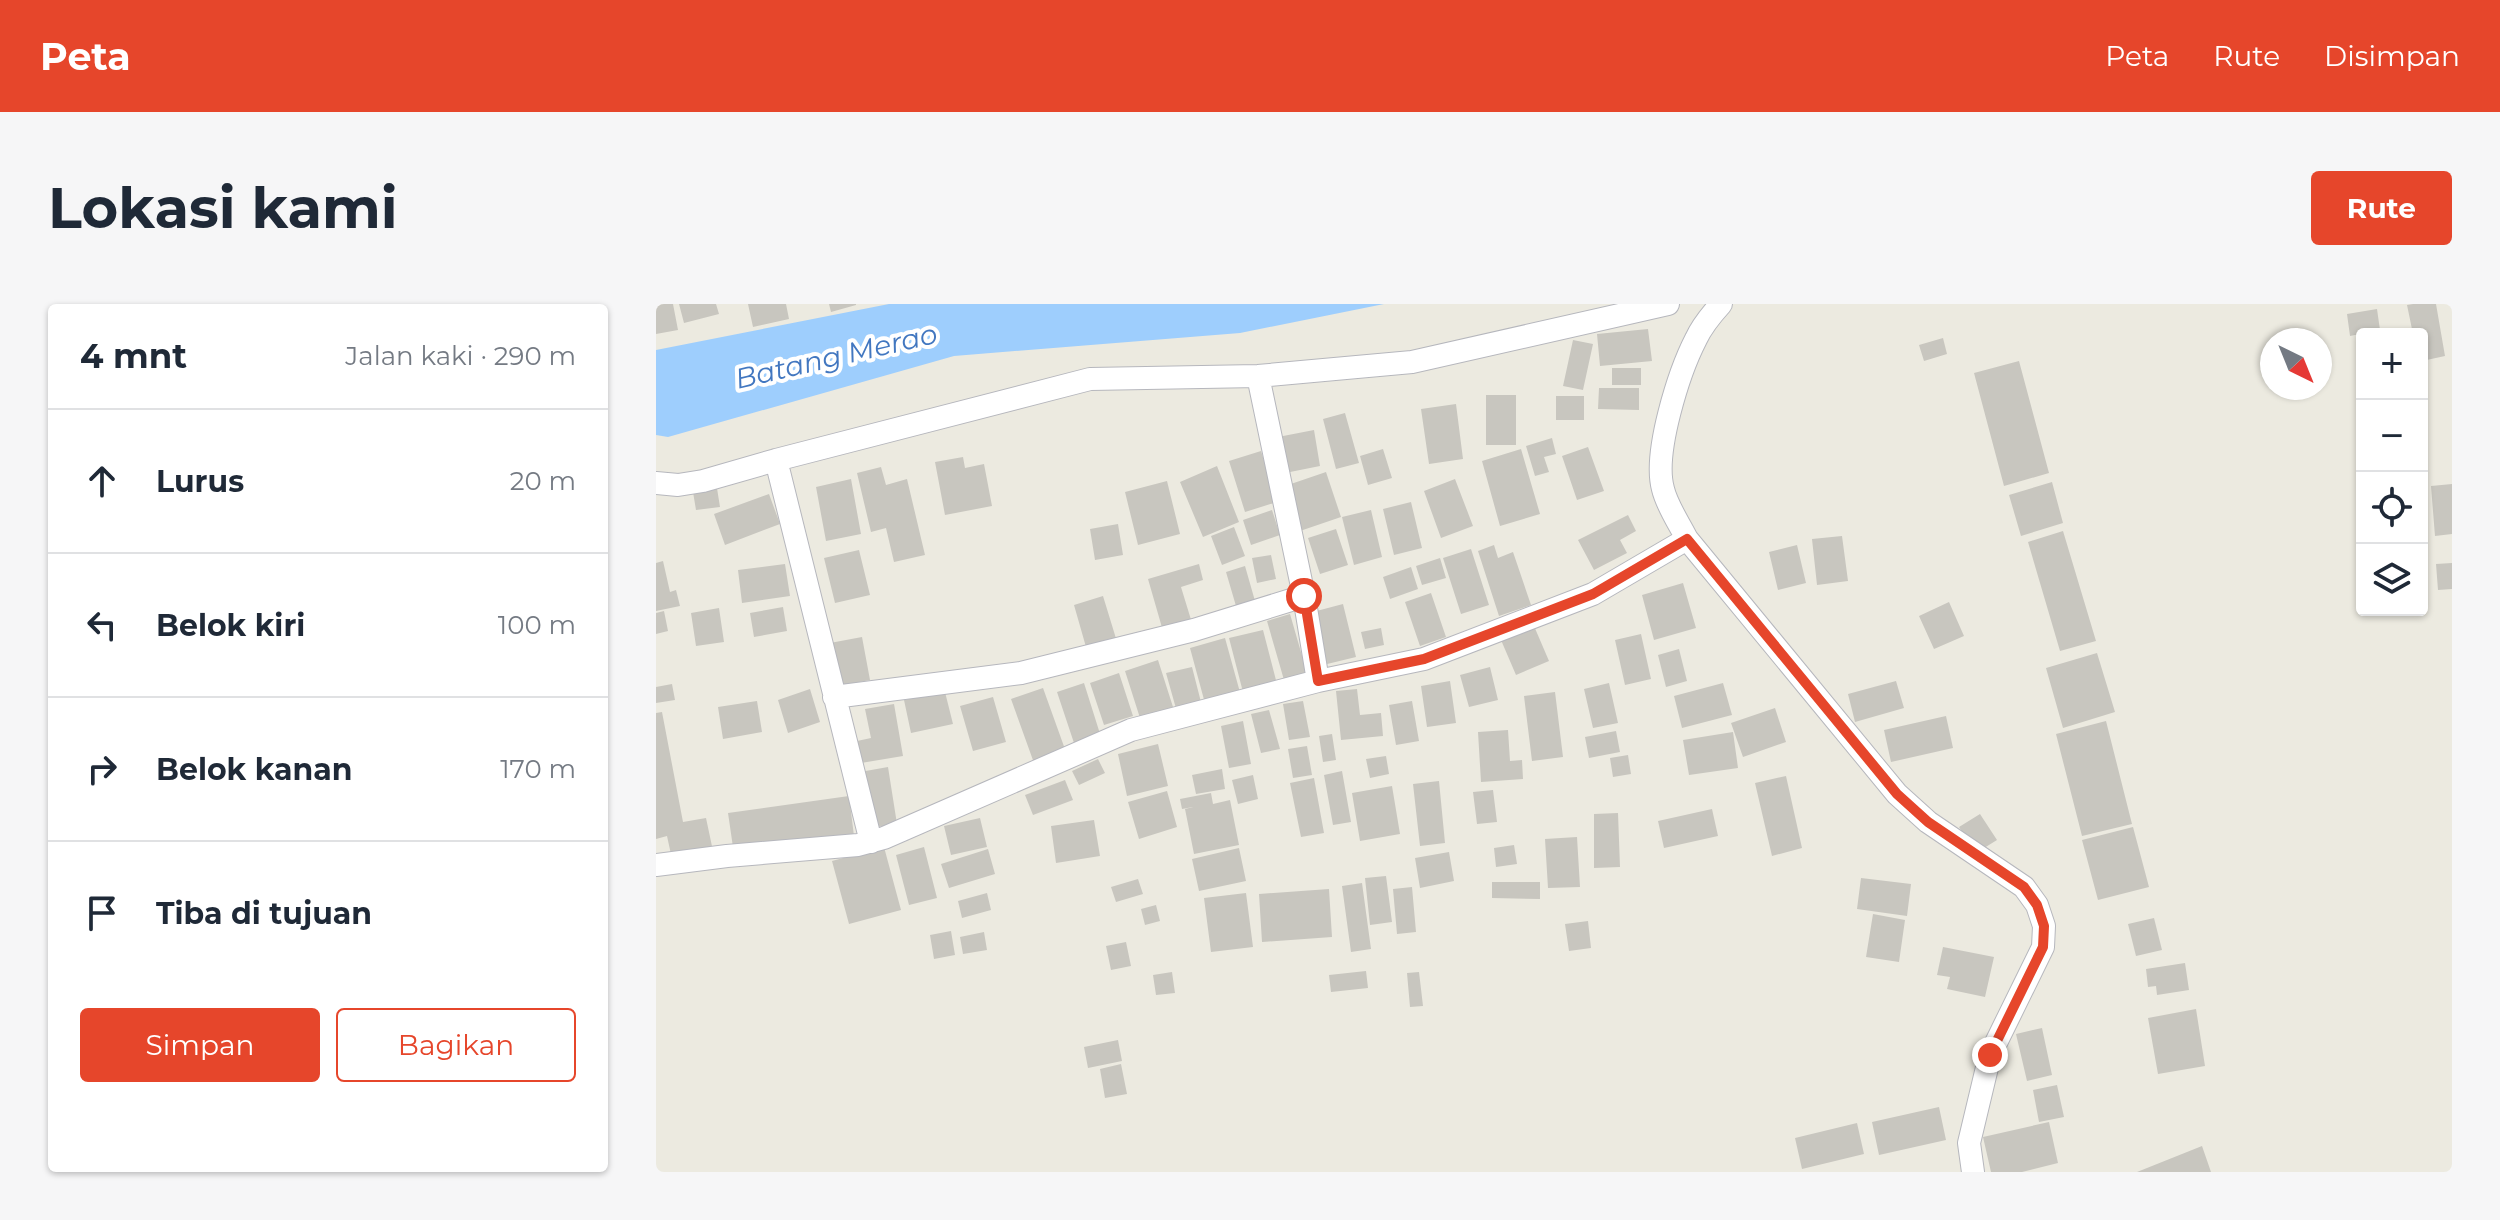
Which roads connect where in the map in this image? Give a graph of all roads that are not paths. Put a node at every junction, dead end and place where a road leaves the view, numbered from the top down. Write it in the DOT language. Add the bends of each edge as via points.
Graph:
graph roads {
  1 [pos="1668,304"];
  2 [pos="1721,304"];
  3 [pos="1258,376"];
  4 [pos="776,460"];
  5 [pos="656,483"];
  6 [pos="1687,539"];
  7 [pos="1304,596"];
  8 [pos="1318,681"];
  9 [pos="834,697"];
  10 [pos="871,842"];
  11 [pos="656,865"];
  12 [pos="1973,1172"];
  1 -- 3 [label="street" via="1412,362"];
  2 -- 6 [label="street" via="1687,357 1659,465 1662,488"];
  3 -- 4 [label="street" via="1090,379"];
  3 -- 7 [label="street"];
  4 -- 5 [label="street" via="703,481"];
  4 -- 9 [label="street"];
  6 -- 8 [label="street" via="1593,594 1424,659"];
  6 -- 12 [label="street" via="1897,794 1928,822 2024,887 2037,905 2043,947 1990,1055 1969,1143"];
  7 -- 8 [label="street"];
  7 -- 9 [label="street" via="1021,673"];
  8 -- 10 [label="street" via="1131,730"];
  9 -- 10 [label="street"];
  10 -- 11 [label="street"];
}
